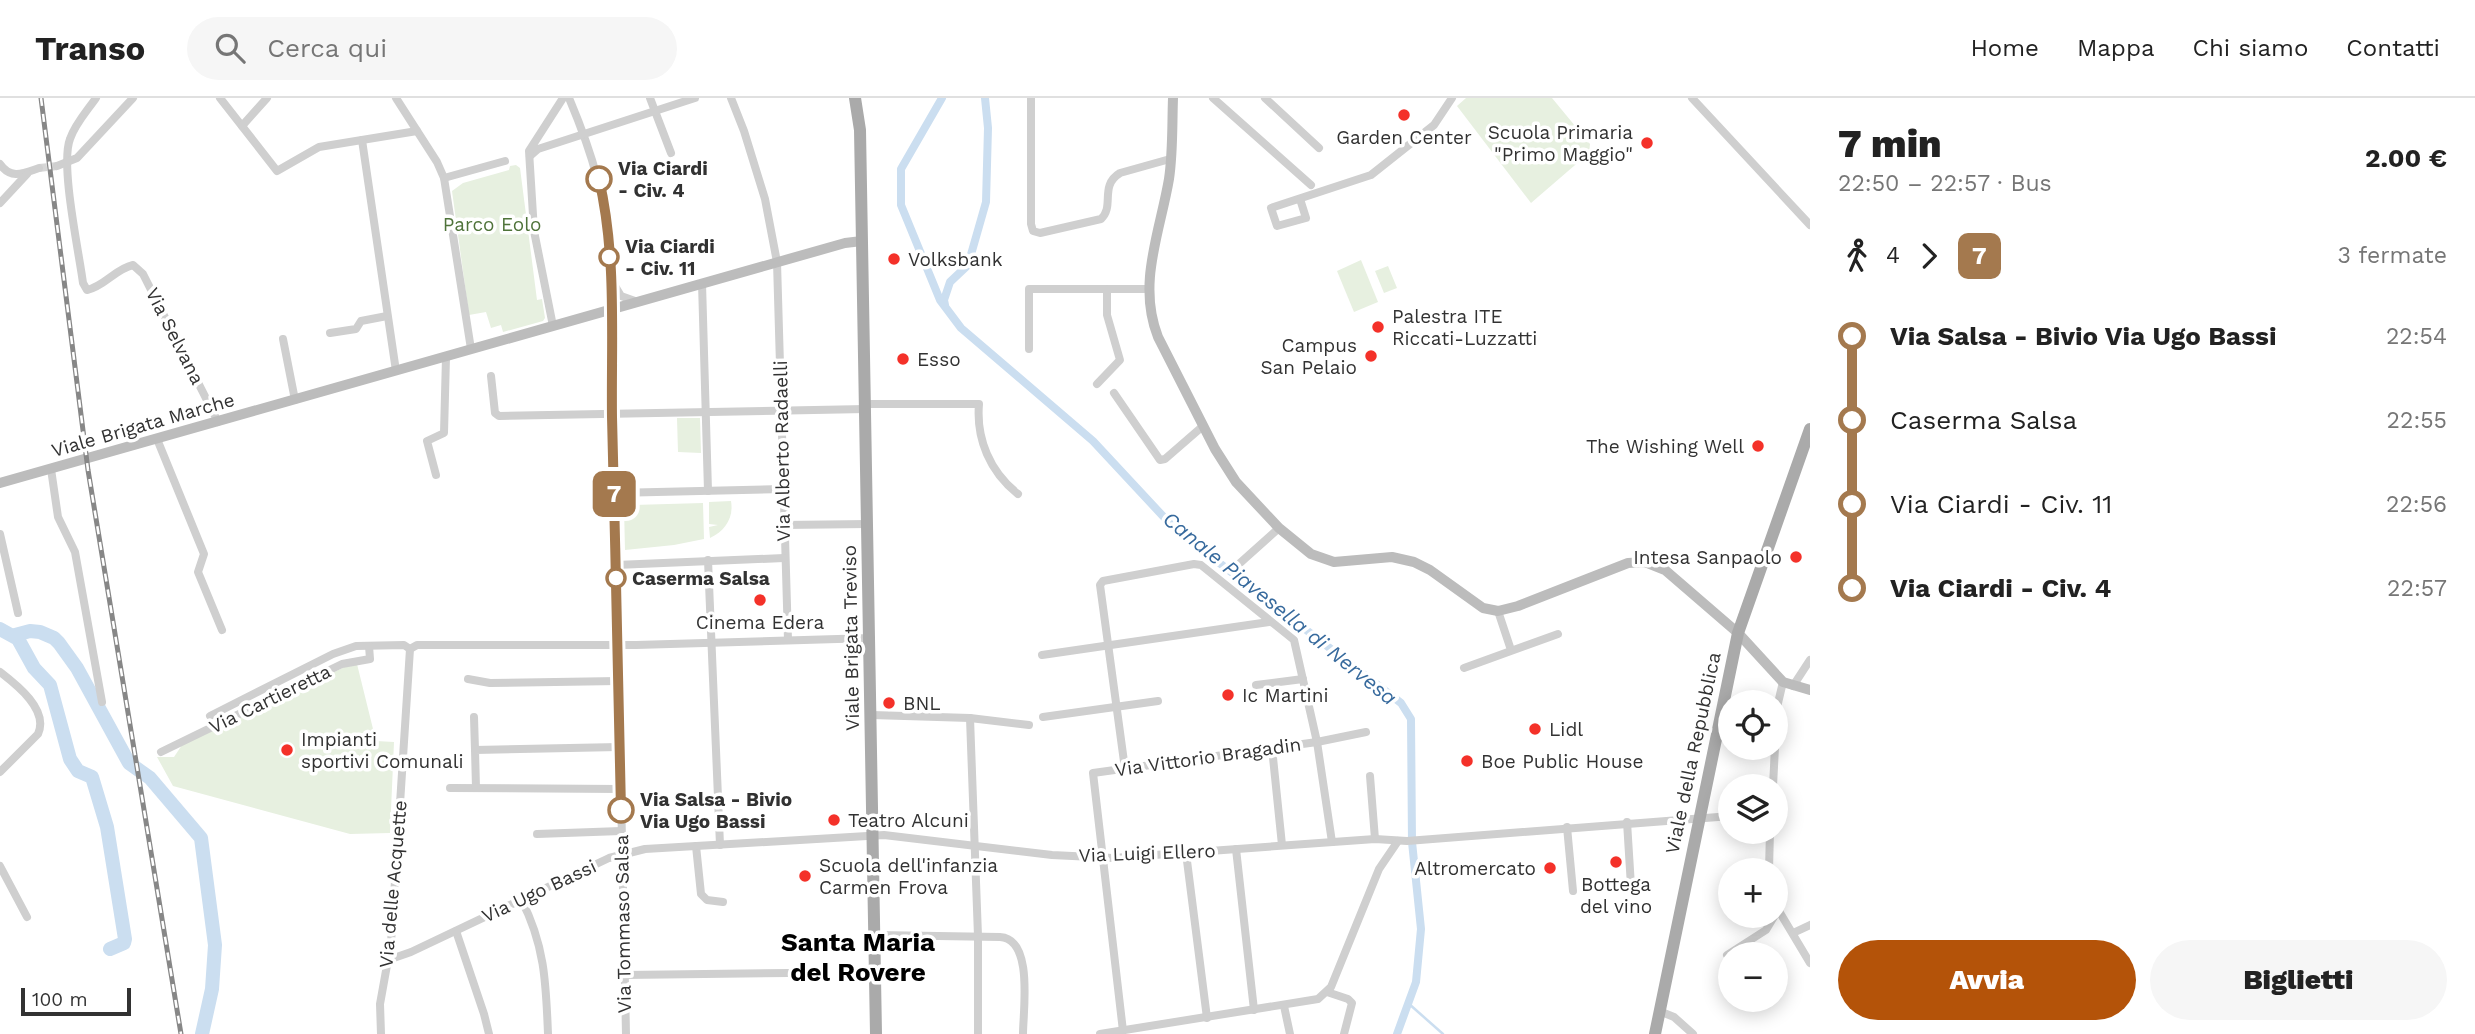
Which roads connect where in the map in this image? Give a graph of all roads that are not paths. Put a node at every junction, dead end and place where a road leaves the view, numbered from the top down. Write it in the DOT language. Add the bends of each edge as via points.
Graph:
graph roads {
  1 [pos="96,98"];
  2 [pos="133,98"];
  3 [pos="220,98"];
  4 [pos="267,98"];
  5 [pos="396,98"];
  6 [pos="563,98"];
  7 [pos="569,98"];
  8 [pos="650,98"];
  9 [pos="695,98"];
  10 [pos="732,98"];
  11 [pos="855,98"];
  12 [pos="1031,98"];
  13 [pos="1173,98"];
  14 [pos="1213,98"];
  15 [pos="1265,98"];
  16 [pos="1452,98"];
  17 [pos="1692,98"];
  18 [pos="655,110"];
  19 [pos="242,126"];
  20 [pos="417,131"];
  21 [pos="583,134"];
  22 [pos="362,140"];
  23 [pos="536,146"];
  24 [pos="1319,148"];
  25 [pos="671,153"];
  26 [pos="1170,159"];
  27 [pos="505,161"];
  28 [pos="68,163"];
  29 [pos="57,166"];
  30 [pos="2,167"];
  31 [pos="39,168"];
  32 [pos="29,172"];
  33 [pos="444,178"];
  34 [pos="1311,185"];
  35 [pos="10,192"];
  36 [pos="1300,199"];
  37 [pos="0,203"];
  38 [pos="1810,225"];
  39 [pos="862,241"];
  40 [pos="845,243"];
  41 [pos="862,259"];
  42 [pos="777,262"];
  43 [pos="611,279"];
  44 [pos="702,283"];
  45 [pos="1107,289"];
  46 [pos="1149,289"];
  47 [pos="638,302"];
  48 [pos="612,309"];
  49 [pos="387,316"];
  50 [pos="553,326"];
  51 [pos="330,333"];
  52 [pos="284,340"];
  53 [pos="471,349"];
  54 [pos="1029,349"];
  55 [pos="446,356"];
  56 [pos="396,371"];
  57 [pos="491,376"];
  58 [pos="1097,384"];
  59 [pos="1114,393"];
  60 [pos="295,400"];
  61 [pos="866,407"];
  62 [pos="781,411"];
  63 [pos="706,412"];
  64 [pos="612,414"];
  65 [pos="218,422"];
  66 [pos="1203,426"];
  67 [pos="1809,436"];
  68 [pos="157,439"];
  69 [pos="51,469"];
  70 [pos="436,475"];
  71 [pos="0,483"];
  72 [pos="783,489"];
  73 [pos="708,491"];
  74 [pos="614,493"];
  75 [pos="1018,494"];
  76 [pos="868,524"];
  77 [pos="783,525"];
  78 [pos="1279,528"];
  79 [pos="0,534"];
  80 [pos="784,558"];
  81 [pos="708,560"];
  82 [pos="1240,563"];
  83 [pos="615,565"];
  84 [pos="1499,611"];
  85 [pos="18,613"];
  86 [pos="1269,622"];
  87 [pos="222,630"];
  88 [pos="1738,633"];
  89 [pos="1558,634"];
  90 [pos="871,638"];
  91 [pos="788,640"];
  92 [pos="710,643"];
  93 [pos="617,645"];
  94 [pos="1109,645"];
  95 [pos="369,646"];
  96 [pos="410,649"];
  97 [pos="1511,650"];
  98 [pos="1042,655"];
  99 [pos="1810,660"];
  100 [pos="1464,667"];
  101 [pos="0,672"];
  102 [pos="468,679"];
  103 [pos="1303,679"];
  104 [pos="618,681"];
  105 [pos="1788,684"];
  106 [pos="1256,685"];
  107 [pos="1785,690"];
  108 [pos="1810,691"];
  109 [pos="1158,701"];
  110 [pos="102,702"];
  111 [pos="1117,706"];
  112 [pos="872,715"];
  113 [pos="210,716"];
  114 [pos="474,717"];
  115 [pos="1043,717"];
  116 [pos="970,718"];
  117 [pos="1030,725"];
  118 [pos="1366,732"];
  119 [pos="1317,742"];
  120 [pos="620,747"];
  121 [pos="1272,748"];
  122 [pos="475,750"];
  123 [pos="161,752"];
  124 [pos="1125,769"];
  125 [pos="0,772"];
  126 [pos="1370,776"];
  127 [pos="450,788"];
  128 [pos="476,788"];
  129 [pos="620,789"];
  130 [pos="1718,817"];
  131 [pos="1699,818"];
  132 [pos="1627,822"];
  133 [pos="1567,827"];
  134 [pos="621,831"];
  135 [pos="537,834"];
  136 [pos="874,834"];
  137 [pos="1375,839"];
  138 [pos="1403,841"];
  139 [pos="1332,842"];
  140 [pos="720,845"];
  141 [pos="975,845"];
  142 [pos="1282,845"];
  143 [pos="696,846"];
  144 [pos="1236,849"];
  145 [pos="622,853"];
  146 [pos="1186,853"];
  147 [pos="1102,858"];
  148 [pos="0,866"];
  149 [pos="1632,886"];
  150 [pos="1573,891"];
  151 [pos="522,900"];
  152 [pos="723,902"];
  153 [pos="27,917"];
  154 [pos="1810,925"];
  155 [pos="1788,927"];
  156 [pos="1767,928"];
  157 [pos="456,931"];
  158 [pos="1793,933"];
  159 [pos="876,936"];
  160 [pos="978,936"];
  161 [pos="1747,942"];
  162 [pos="388,960"];
  163 [pos="1810,962"];
  164 [pos="789,973"];
  165 [pos="625,975"];
  166 [pos="1327,992"];
  167 [pos="1284,1006"];
  168 [pos="1254,1010"];
  169 [pos="1659,1011"];
  170 [pos="1206,1018"];
  171 [pos="1181,1022"];
  172 [pos="1123,1031"];
  173 [pos="1139,1031"];
  174 [pos="381,1034"];
  175 [pos="488,1034"];
  176 [pos="548,1034"];
  177 [pos="626,1034"];
  178 [pos="876,1034"];
  179 [pos="978,1034"];
  180 [pos="1023,1034"];
  181 [pos="1103,1034"];
  182 [pos="1183,1034"];
  183 [pos="1290,1034"];
  184 [pos="1345,1034"];
  185 [pos="1654,1034"];
  186 [pos="1693,1034"];
  1 -- 28 [label="street" via="70,137"];
  2 -- 28 [label="street" via="81,155"];
  3 -- 19 [label="street"];
  4 -- 19 [label="street"];
  5 -- 20 [label="street"];
  6 -- 23 [label="street"];
  7 -- 21 [label="street, Via Tommaso Salsa"];
  8 -- 18 [label="street"];
  9 -- 18 [label="street"];
  10 -- 42 [label="street, Via Alberto Radaelli" via="765,199"];
  11 -- 39 [label="main road, Viale Brigata Treviso"];
  12 -- 26 [label="street" via="1033,231 1101,219 1106,215 1109,182 1114,176"];
  13 -- 26 [label="street"];
  14 -- 34 [label="street"];
  15 -- 24 [label="street"];
  16 -- 36 [label="street" via="1434,125 1371,176"];
  17 -- 38 [label="street"];
  18 -- 21 [label="street"];
  18 -- 25 [label="street"];
  19 -- 22 [label="street" via="277,171 314,149"];
  20 -- 22 [label="street"];
  20 -- 33 [label="street"];
  21 -- 23 [label="street"];
  21 -- 43 [label="street, Via Tommaso Salsa" via="603,197"];
  22 -- 49 [label="street"];
  23 -- 50 [label="street" via="530,148 530,189"];
  26 -- 46 [label="street"];
  27 -- 33 [label="street"];
  28 -- 29 [label="street"];
  28 -- 65 [label="street, Via Selvana" via="87,290 122,267 133,265 143,274"];
  30 -- 32 [label="street" via="16,175"];
  30 -- 35 [label="street" via="10,179"];
  31 -- 32 [label="street"];
  32 -- 35 [label="street"];
  33 -- 53 [label="street"];
  35 -- 37 [label="street"];
  36 -- 36 [label="street" via="1306,218 1277,226 1271,208"];
  39 -- 40 [label="street, Viale Brigata Marche"];
  39 -- 41 [label="main road, Viale Brigata Treviso"];
  40 -- 41 [label="street"];
  40 -- 42 [label="street, Viale Brigata Marche"];
  41 -- 61 [label="main road, Viale Brigata Treviso"];
  42 -- 44 [label="street, Viale Brigata Marche"];
  42 -- 62 [label="street, Via Alberto Radaelli"];
  43 -- 47 [label="street" via="621,296"];
  43 -- 48 [label="street, Via Tommaso Salsa"];
  44 -- 47 [label="street, Viale Brigata Marche"];
  44 -- 63 [label="street"];
  45 -- 46 [label="street"];
  45 -- 54 [label="street" via="1029,289"];
  45 -- 58 [label="street" via="1107,316 1120,360"];
  46 -- 66 [label="street" via="1155,328"];
  47 -- 48 [label="street, Viale Brigata Marche"];
  48 -- 50 [label="street, Viale Brigata Marche"];
  48 -- 64 [label="street, Via Tommaso Salsa"];
  49 -- 51 [label="street" via="361,321 356,330"];
  49 -- 56 [label="street"];
  50 -- 53 [label="street, Viale Brigata Marche"];
  52 -- 60 [label="street"];
  53 -- 55 [label="street, Viale Brigata Marche"];
  55 -- 56 [label="street, Viale Brigata Marche"];
  55 -- 70 [label="street" via="444,433 427,441"];
  56 -- 60 [label="street, Viale Brigata Marche"];
  57 -- 64 [label="street" via="497,415"];
  59 -- 66 [label="street" via="1160,460"];
  60 -- 65 [label="street, Viale Brigata Marche"];
  61 -- 62 [label="street"];
  61 -- 75 [label="street" via="979,404 978,422 991,464"];
  61 -- 76 [label="main road, Viale Brigata Treviso"];
  62 -- 63 [label="street"];
  62 -- 72 [label="street, Via Alberto Radaelli"];
  63 -- 64 [label="street"];
  63 -- 73 [label="street"];
  64 -- 74 [label="street, Via Tommaso Salsa"];
  65 -- 68 [label="street, Viale Brigata Marche"];
  66 -- 78 [label="street" via="1236,482"];
  67 -- 88 [label="main road, Viale della Repubblica"];
  68 -- 69 [label="street, Viale Brigata Marche"];
  68 -- 87 [label="street" via="204,554 198,572"];
  69 -- 71 [label="street, Viale Brigata Marche"];
  69 -- 110 [label="street" via="58,517 75,552"];
  72 -- 73 [label="street"];
  72 -- 77 [label="street, Via Alberto Radaelli"];
  73 -- 74 [label="street"];
  74 -- 83 [label="street, Via Tommaso Salsa"];
  76 -- 77 [label="street"];
  76 -- 90 [label="main road, Viale Brigata Treviso"];
  77 -- 80 [label="street, Via Alberto Radaelli"];
  78 -- 82 [label="street"];
  78 -- 84 [label="street" via="1311,554 1334,562 1392,557 1414,562 1483,608"];
  79 -- 85 [label="street"];
  80 -- 81 [label="street"];
  80 -- 91 [label="street, Via Alberto Radaelli"];
  81 -- 83 [label="street"];
  81 -- 92 [label="street"];
  83 -- 93 [label="street, Via Tommaso Salsa"];
  84 -- 88 [label="street" via="1628,562 1645,562 1665,570"];
  84 -- 97 [label="street"];
  86 -- 94 [label="street"];
  86 -- 94 [label="street" via="1194,564 1102,581"];
  86 -- 103 [label="street" via="1294,640"];
  88 -- 105 [label="street"];
  88 -- 131 [label="main road, Viale della Repubblica"];
  89 -- 97 [label="street"];
  90 -- 91 [label="street"];
  90 -- 112 [label="main road, Viale Brigata Treviso"];
  91 -- 92 [label="street"];
  92 -- 93 [label="street"];
  92 -- 140 [label="street"];
  93 -- 96 [label="street" via="417,645"];
  93 -- 104 [label="street, Via Tommaso Salsa"];
  94 -- 98 [label="street"];
  94 -- 111 [label="street"];
  95 -- 96 [label="street, Via Cartieretta" via="404,645"];
  95 -- 113 [label="street, Via Cartieretta" via="333,654"];
  95 -- 123 [label="street, Via Cartieretta" via="370,659 342,664"];
  96 -- 162 [label="street, Via delle Acquette"];
  97 -- 100 [label="street"];
  99 -- 105 [label="street"];
  101 -- 125 [label="street" via="27,695 41,727"];
  102 -- 104 [label="street"];
  103 -- 106 [label="street"];
  103 -- 119 [label="street"];
  104 -- 120 [label="street, Via Tommaso Salsa"];
  105 -- 107 [label="street"];
  105 -- 108 [label="street"];
  109 -- 111 [label="street"];
  111 -- 115 [label="street"];
  111 -- 124 [label="street"];
  112 -- 116 [label="street"];
  112 -- 136 [label="main road, Viale Brigata Treviso"];
  114 -- 122 [label="street"];
  116 -- 117 [label="street"];
  116 -- 141 [label="street"];
  118 -- 119 [label="street, Via Vittorio Bragadin"];
  119 -- 121 [label="street, Via Vittorio Bragadin"];
  119 -- 139 [label="street"];
  120 -- 122 [label="street"];
  120 -- 129 [label="street, Via Tommaso Salsa"];
  121 -- 124 [label="street, Via Vittorio Bragadin"];
  121 -- 142 [label="street"];
  122 -- 128 [label="street"];
  124 -- 147 [label="street, Via Vittorio Bragadin" via="1093,773"];
  126 -- 137 [label="street"];
  127 -- 128 [label="street"];
  128 -- 129 [label="street"];
  129 -- 134 [label="street, Via Tommaso Salsa"];
  130 -- 131 [label="street, Via Luigi Ellero"];
  131 -- 132 [label="street, Via Luigi Ellero"];
  131 -- 169 [label="main road, Viale della Repubblica"];
  132 -- 133 [label="street, Via Luigi Ellero"];
  132 -- 149 [label="street"];
  133 -- 138 [label="street, Via Luigi Ellero"];
  133 -- 150 [label="street"];
  134 -- 135 [label="street"];
  134 -- 145 [label="street, Via Tommaso Salsa"];
  136 -- 140 [label="street, Via Ugo Bassi"];
  136 -- 141 [label="street, Via Luigi Ellero"];
  136 -- 159 [label="main road, Viale Brigata Treviso"];
  137 -- 138 [label="street, Via Luigi Ellero"];
  137 -- 139 [label="street, Via Luigi Ellero"];
  138 -- 166 [label="street" via="1379,869"];
  139 -- 142 [label="street, Via Luigi Ellero"];
  140 -- 143 [label="street, Via Ugo Bassi"];
  141 -- 147 [label="street, Via Luigi Ellero"];
  141 -- 160 [label="street"];
  142 -- 144 [label="street, Via Luigi Ellero"];
  143 -- 145 [label="street, Via Ugo Bassi"];
  143 -- 152 [label="street" via="701,894 707,900"];
  144 -- 146 [label="street, Via Luigi Ellero"];
  144 -- 168 [label="street"];
  145 -- 151 [label="street, Via Ugo Bassi"];
  145 -- 165 [label="street, Via Tommaso Salsa"];
  146 -- 147 [label="street, Via Luigi Ellero"];
  146 -- 170 [label="street"];
  147 -- 172 [label="street"];
  148 -- 153 [label="street"];
  151 -- 157 [label="street, Via Ugo Bassi"];
  151 -- 176 [label="street" via="544,962"];
  154 -- 158 [label="street"];
  155 -- 158 [label="street"];
  156 -- 161 [label="street"];
  157 -- 162 [label="street, Via Ugo Bassi"];
  157 -- 175 [label="street"];
  158 -- 163 [label="street"];
  159 -- 160 [label="street"];
  159 -- 178 [label="main road, Viale Brigata Treviso"];
  160 -- 179 [label="street"];
  160 -- 180 [label="street" via="1006,937 1020,953 1025,976"];
  162 -- 174 [label="street, Via delle Acquette" via="380,1004"];
  164 -- 165 [label="street"];
  165 -- 177 [label="street, Via Tommaso Salsa"];
  166 -- 167 [label="street" via="1312,1002"];
  166 -- 184 [label="street" via="1352,1003"];
  167 -- 168 [label="street"];
  167 -- 183 [label="street"];
  168 -- 170 [label="street"];
  169 -- 185 [label="main road, Viale della Repubblica"];
  169 -- 186 [label="street"];
  170 -- 171 [label="street"];
  171 -- 173 [label="street"];
  171 -- 182 [label="street"];
  172 -- 173 [label="street"];
  172 -- 181 [label="street"];
}
